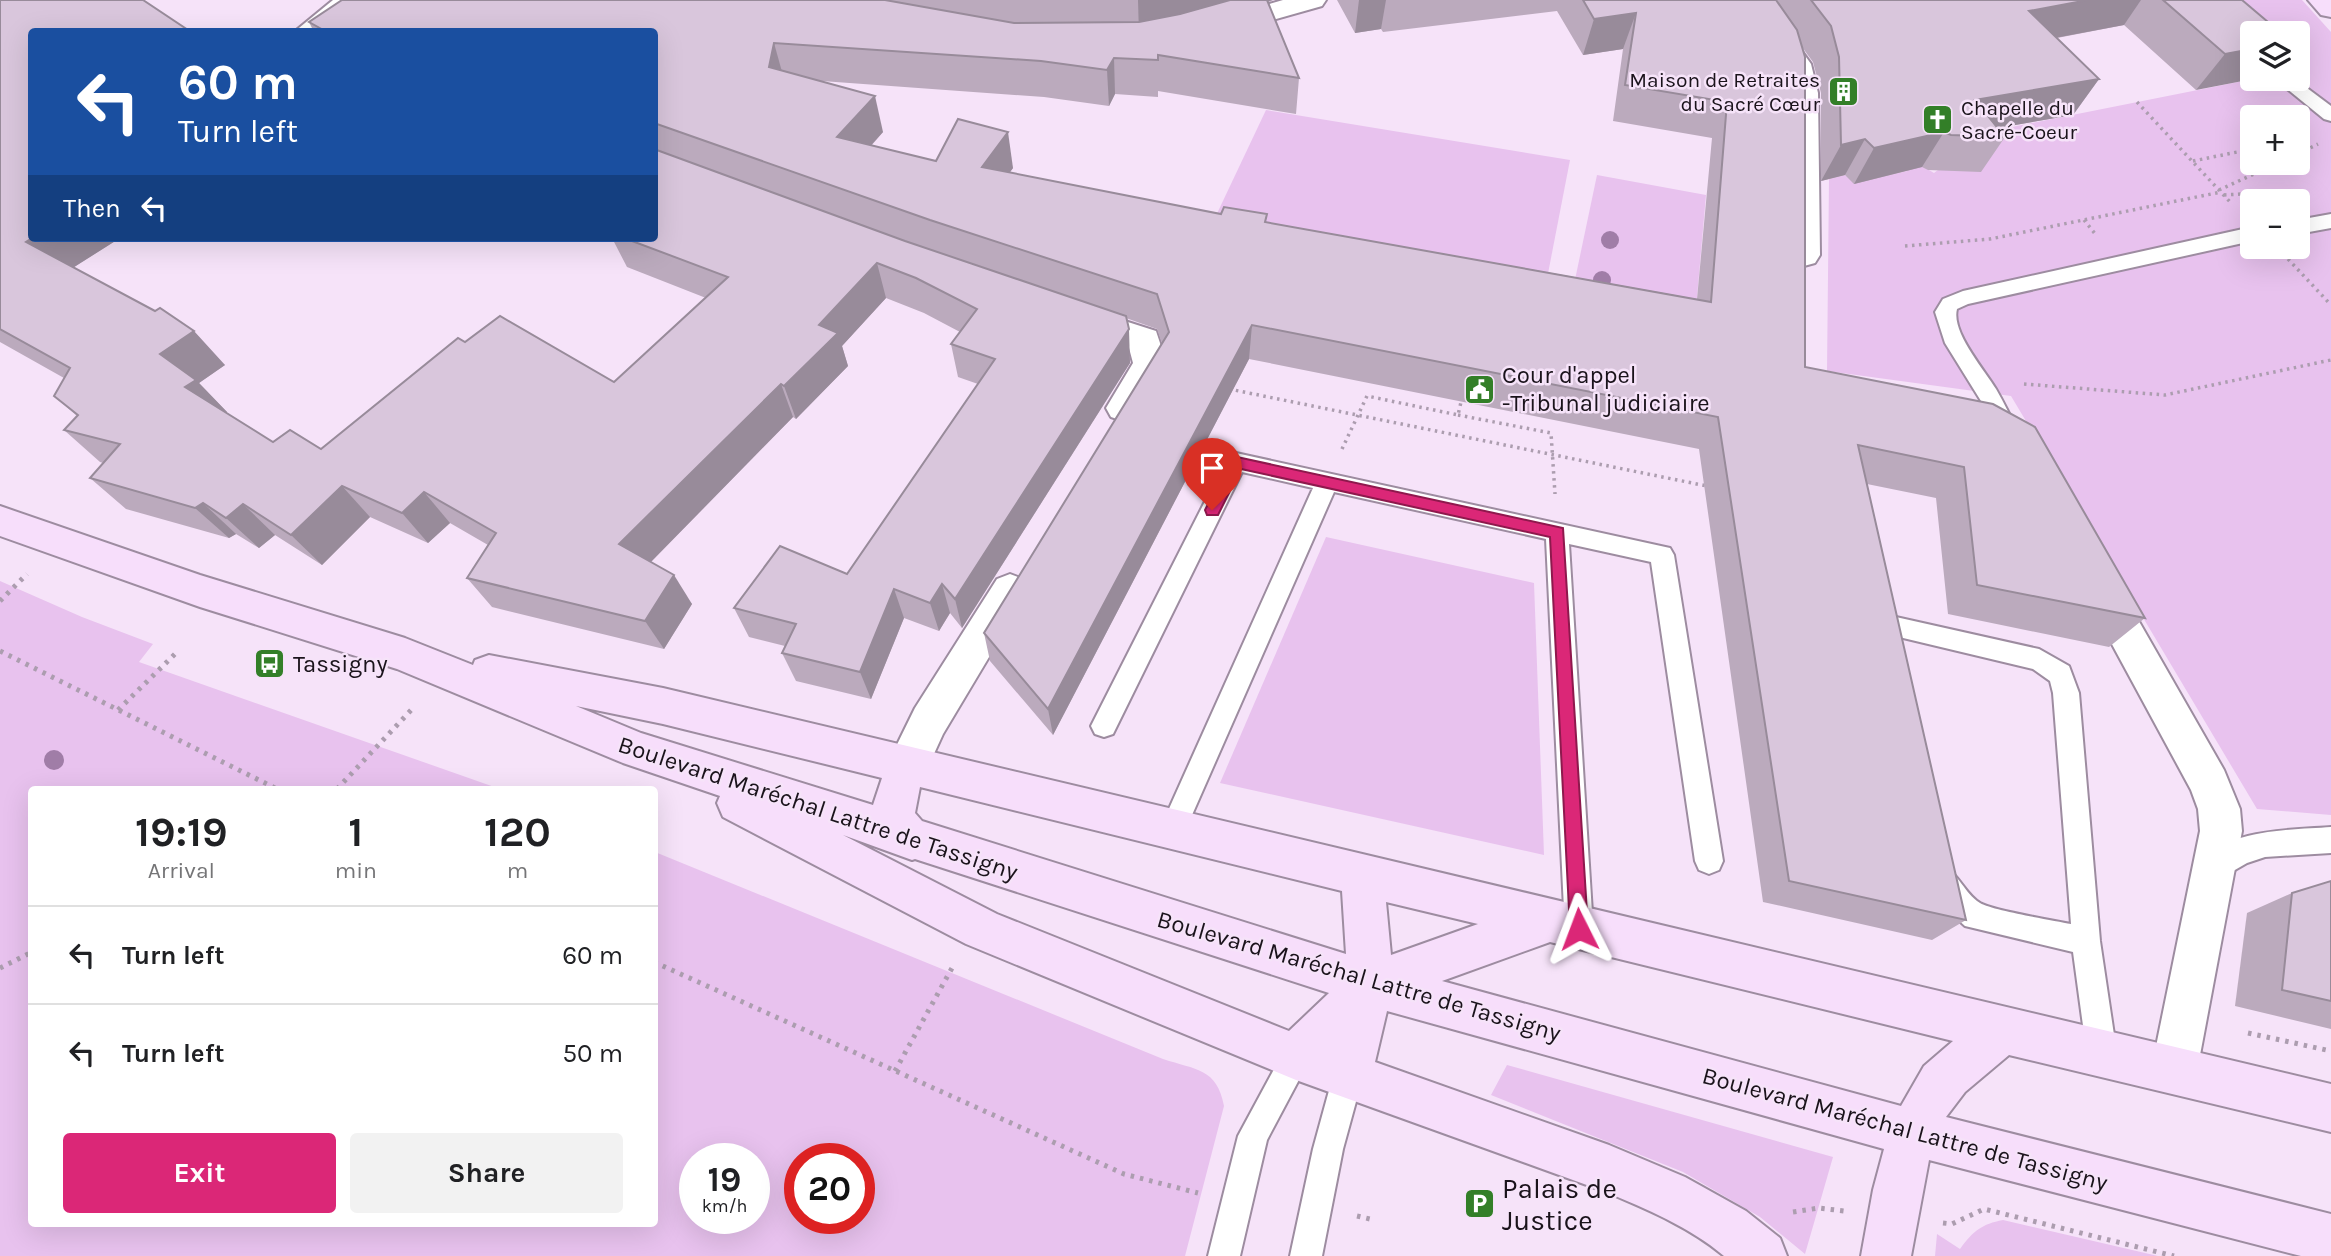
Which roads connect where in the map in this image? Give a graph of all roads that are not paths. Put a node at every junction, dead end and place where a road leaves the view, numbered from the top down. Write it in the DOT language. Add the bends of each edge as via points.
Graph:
graph roads {
  1 [pos="1312,0"];
  2 [pos="1751,0"];
  3 [pos="2322,0"];
  4 [pos="358,7"];
  5 [pos="2331,9"];
  6 [pos="315,28"];
  7 [pos="1195,34"];
  8 [pos="2300,91"];
  9 [pos="2331,115"];
  10 [pos="2331,221"];
  11 [pos="2310,225"];
  12 [pos="2240,237"];
  13 [pos="1804,286"];
  14 [pos="1054,309"];
  15 [pos="1968,419"];
  16 [pos="1107,433"];
  17 [pos="2020,449"];
  18 [pos="1327,482"];
  19 [pos="0,522"];
  20 [pos="1557,532"];
  21 [pos="2082,556"];
  22 [pos="1029,560"];
  23 [pos="1892,652"];
  24 [pos="405,655"];
  25 [pos="1104,726"];
  26 [pos="637,750"];
  27 [pos="907,767"];
  28 [pos="1172,831"];
  29 [pos="912,840"];
  30 [pos="2331,841"];
  31 [pos="1934,857"];
  32 [pos="1709,861"];
  33 [pos="2214,869"];
  34 [pos="1362,876"];
  35 [pos="1564,925"];
  36 [pos="2086,941"];
  37 [pos="1371,984"];
  38 [pos="2003,1031"];
  39 [pos="2102,1055"];
  40 [pos="1296,1057"];
  41 [pos="2174,1071"];
  42 [pos="1348,1076"];
  43 [pos="2331,1108"];
  44 [pos="1914,1134"];
  45 [pos="2331,1239"];
  46 [pos="1224,1256"];
  47 [pos="1306,1256"];
  48 [pos="1762,1256"];
  49 [pos="1886,1256"];
  1 -- 7 [label="street"];
  2 -- 13 [label="street" via="1793,57 1804,93"];
  3 -- 5 [label="main road"];
  4 -- 6 [label="street"];
  8 -- 9 [label="lane"];
  10 -- 11 [label="lane"];
  12 -- 17 [label="lane" via="1950,304 1945,312 1948,329 1959,353"];
  14 -- 16 [label="street" via="1144,340 1150,364"];
  15 -- 17 [label="street"];
  18 -- 20 [label="lane"];
  18 -- 25 [label="lane" via="1237,462"];
  18 -- 28 [label="lane"];
  19 -- 24 [label="main road, Boulevard Maréchal Lattre de Tassigny"];
  20 -- 32 [label="lane" via="1662,555"];
  20 -- 35 [label="lane"];
  21 -- 33 [label="street" via="2216,797 2221,831"];
  22 -- 27 [label="street" via="929,721"];
  23 -- 36 [label="lane" via="1884,613 2039,660 2060,674 2066,693"];
  24 -- 26 [label="main road, Boulevard Maréchal Lattre de Tassigny"];
  24 -- 27 [label="main road, Boulevard Maréchal Lattre de Tassigny" via="663,706"];
  26 -- 29 [label="main road, Boulevard Maréchal Lattre de Tassigny"];
  26 -- 40 [label="main road" via="982,929"];
  27 -- 28 [label="main road, Boulevard Maréchal Lattre de Tassigny"];
  27 -- 29 [label="main road" via="893,817"];
  28 -- 34 [label="main road, Boulevard Maréchal Lattre de Tassigny"];
  29 -- 37 [label="main road, Boulevard Maréchal Lattre de Tassigny"];
  30 -- 33 [label="lane" via="2264,844 2239,852"];
  31 -- 36 [label="lane" via="1936,870 1955,899 1975,916"];
  33 -- 41 [label="street"];
  34 -- 35 [label="main road, Boulevard Maréchal Lattre de Tassigny"];
  34 -- 37 [label="main road"];
  35 -- 37 [label="main road"];
  35 -- 38 [label="main road, Boulevard Maréchal Lattre de Tassigny"];
  36 -- 39 [label="lane"];
  37 -- 40 [label="main road"];
  37 -- 42 [label="main road"];
  37 -- 44 [label="main road, Boulevard Maréchal Lattre de Tassigny"];
  38 -- 39 [label="main road, Boulevard Maréchal Lattre de Tassigny"];
  38 -- 44 [label="main road" via="1941,1083"];
  39 -- 41 [label="main road, Boulevard Maréchal Lattre de Tassigny"];
  40 -- 42 [label="main road"];
  40 -- 46 [label="lane" via="1253,1136"];
  41 -- 43 [label="main road, Boulevard Maréchal Lattre de Tassigny"];
  42 -- 47 [label="lane"];
  42 -- 48 [label="main road" via="1668,1194 1729,1228"];
  44 -- 45 [label="main road, Boulevard Maréchal Lattre de Tassigny"];
  44 -- 49 [label="main road" via="1891,1217"];
}
